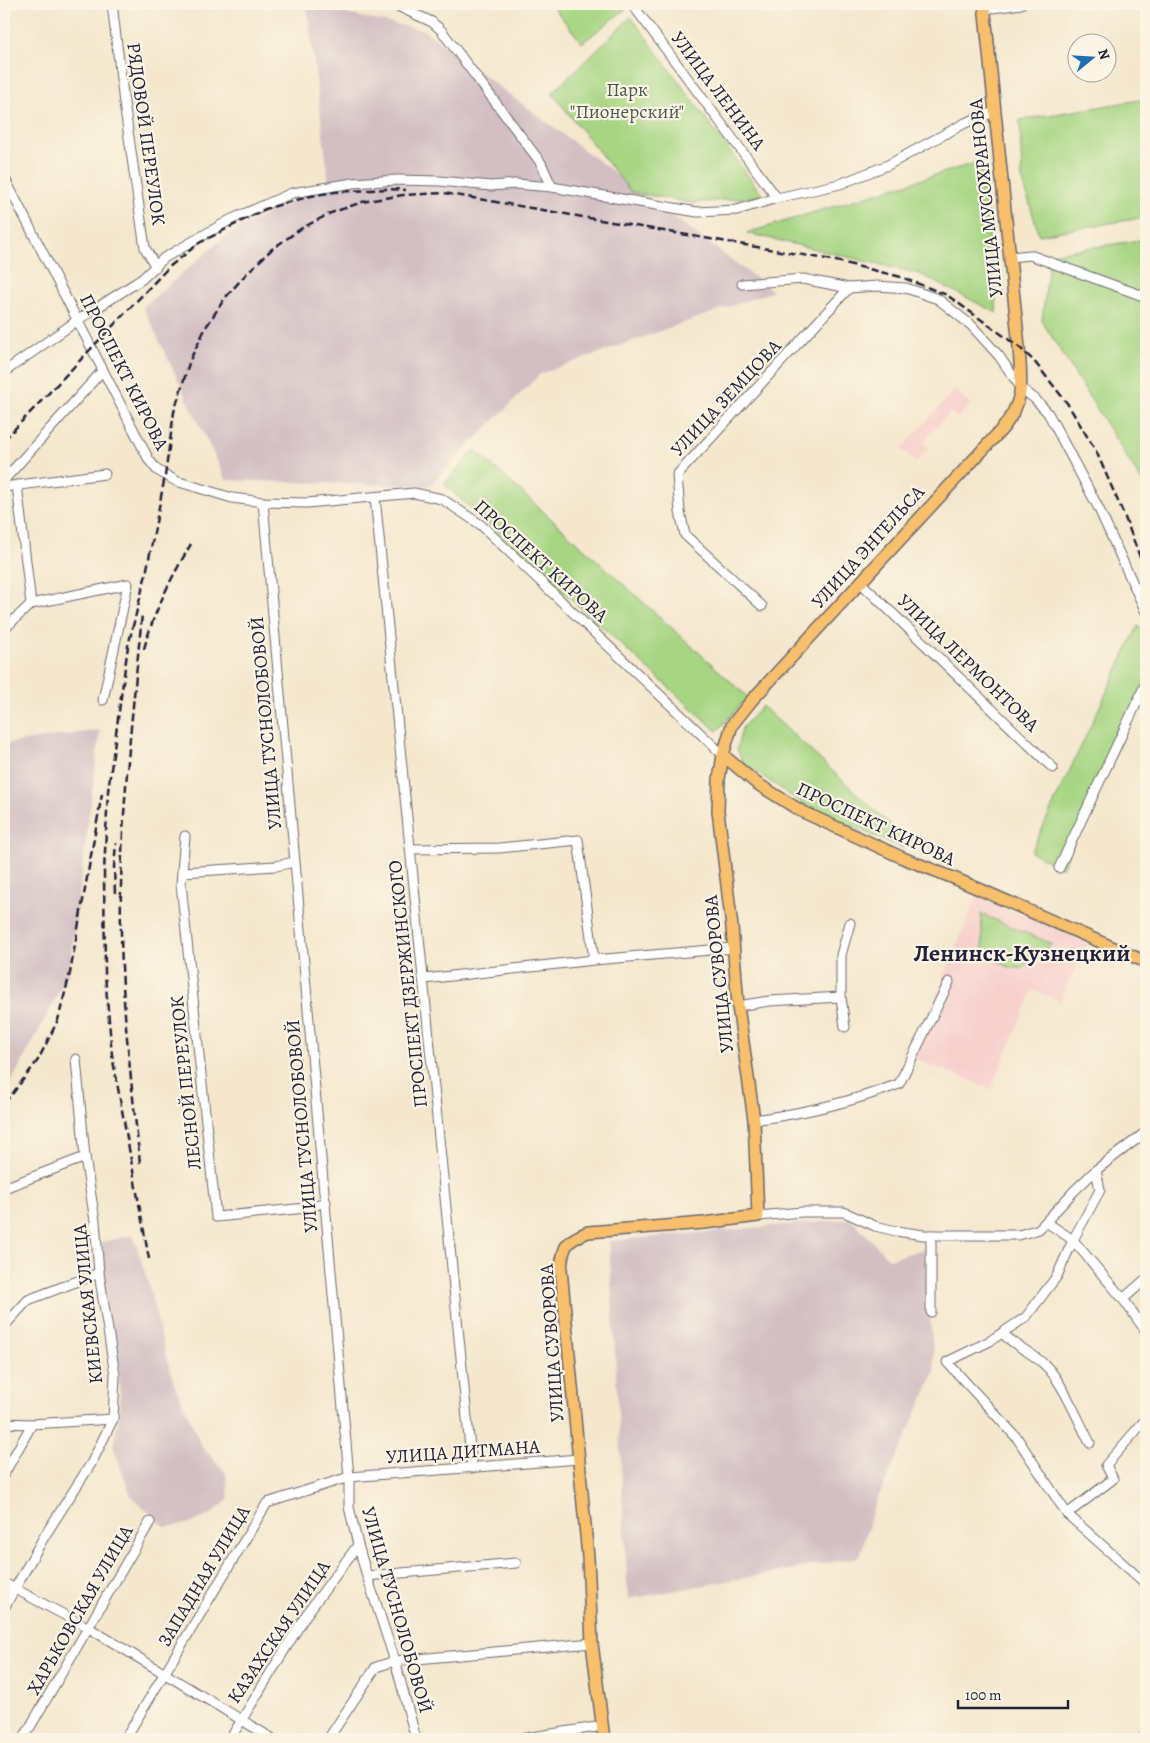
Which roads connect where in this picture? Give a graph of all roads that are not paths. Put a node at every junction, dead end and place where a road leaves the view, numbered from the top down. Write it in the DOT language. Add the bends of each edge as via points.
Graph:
graph roads {
  1 [pos="112,4"];
  2 [pos="393,4"];
  3 [pos="632,4"];
  4 [pos="1021,4"];
  5 [pos="985,6"];
  6 [pos="994,112"];
  7 [pos="4,177"];
  8 [pos="552,186"];
  9 [pos="777,198"];
  10 [pos="1010,257"];
  11 [pos="156,267"];
  12 [pos="742,284"];
  13 [pos="849,288"];
  14 [pos="1146,297"];
  15 [pos="78,320"];
  16 [pos="103,370"];
  17 [pos="4,372"];
  18 [pos="1022,388"];
  19 [pos="105,474"];
  20 [pos="4,480"];
  21 [pos="17,485"];
  22 [pos="4,487"];
  23 [pos="375,498"];
  24 [pos="263,502"];
  25 [pos="860,582"];
  26 [pos="31,604"];
  27 [pos="762,606"];
  28 [pos="1146,612"];
  29 [pos="4,629"];
  30 [pos="1146,683"];
  31 [pos="103,700"];
  32 [pos="732,725"];
  33 [pos="723,755"];
  34 [pos="1052,768"];
  35 [pos="185,836"];
  36 [pos="411,849"];
  37 [pos="294,862"];
  38 [pos="1059,868"];
  39 [pos="183,872"];
  40 [pos="850,923"];
  41 [pos="734,948"];
  42 [pos="594,960"];
  43 [pos="1146,962"];
  44 [pos="424,979"];
  45 [pos="949,982"];
  46 [pos="841,997"];
  47 [pos="738,1006"];
  48 [pos="845,1027"];
  49 [pos="76,1059"];
  50 [pos="754,1120"];
  51 [pos="1146,1132"];
  52 [pos="85,1157"];
  53 [pos="1096,1170"];
  54 [pos="4,1188"];
  55 [pos="326,1202"];
  56 [pos="758,1216"];
  57 [pos="1046,1222"];
  58 [pos="931,1235"];
  59 [pos="1073,1240"];
  60 [pos="100,1273"];
  61 [pos="1146,1279"];
  62 [pos="1123,1299"];
  63 [pos="931,1312"];
  64 [pos="4,1330"];
  65 [pos="1146,1331"];
  66 [pos="1002,1333"];
  67 [pos="113,1419"];
  68 [pos="1146,1419"];
  69 [pos="4,1423"];
  70 [pos="32,1424"];
  71 [pos="1090,1443"];
  72 [pos="579,1459"];
  73 [pos="472,1468"];
  74 [pos="4,1474"];
  75 [pos="349,1477"];
  76 [pos="1067,1514"];
  77 [pos="150,1522"];
  78 [pos="358,1545"];
  79 [pos="516,1563"];
  80 [pos="367,1576"];
  81 [pos="4,1583"];
  82 [pos="1146,1584"];
  83 [pos="15,1588"];
  84 [pos="4,1608"];
  85 [pos="88,1628"];
  86 [pos="592,1644"];
  87 [pos="395,1661"];
  88 [pos="165,1673"];
  89 [pos="241,1720"];
  90 [pos="603,1726"];
  91 [pos="4,1737"];
  92 [pos="1146,1737"];
  93 [pos="8,1739"];
  94 [pos="23,1739"];
  95 [pos="125,1739"];
  96 [pos="230,1739"];
  97 [pos="273,1739"];
  98 [pos="328,1739"];
  99 [pos="416,1739"];
  100 [pos="519,1739"];
  101 [pos="604,1739"];
  102 [pos="1141,1739"];
  1 -- 11 [label="street, РЯДОВОЙ ПЕРЕУЛОК" via="145,248"];
  2 -- 8 [label="street" via="432,22 441,30 541,163"];
  3 -- 9 [label="street, УЛИЦА ЛЕНИНА"];
  4 -- 5 [label="street"];
  5 -- 6 [label="main road, УЛИЦА МУСОХРАНОВА"];
  6 -- 9 [label="street" via="965,122 888,165 840,184"];
  6 -- 10 [label="main road, УЛИЦА МУСОХРАНОВА"];
  7 -- 15 [label="street, ПРОСПЕКТ КИРОВА"];
  8 -- 9 [label="street" via="697,212 737,210"];
  8 -- 11 [label="street" via="398,180 353,183 292,193 230,220 164,258"];
  10 -- 14 [label="street" via="1030,255"];
  10 -- 18 [label="main road, УЛИЦА МУСОХРАНОВА"];
  11 -- 15 [label="street"];
  12 -- 13 [label="street" via="803,279"];
  13 -- 18 [label="street" via="906,288 938,299 972,326"];
  13 -- 27 [label="street, УЛИЦА ЗЕМЦОВА" via="676,475 686,535"];
  15 -- 16 [label="street, ПРОСПЕКТ КИРОВА"];
  15 -- 17 [label="street"];
  16 -- 20 [label="street"];
  16 -- 24 [label="street, ПРОСПЕКТ КИРОВА" via="157,470 176,481 232,498"];
  18 -- 25 [label="main road, УЛИЦА ЭНГЕЛЬСА" via="1013,414 1003,428"];
  18 -- 28 [label="street" via="1048,412 1098,508"];
  19 -- 21 [label="street"];
  21 -- 22 [label="street"];
  21 -- 26 [label="street"];
  23 -- 24 [label="street, ПРОСПЕКТ КИРОВА" via="307,503"];
  23 -- 33 [label="street, ПРОСПЕКТ КИРОВА" via="414,494 442,499 481,526"];
  23 -- 36 [label="street, ПРОСПЕКТ ДЗЕРЖИНСКОГО"];
  24 -- 37 [label="street, УЛИЦА ТУСНОЛОБОВОЙ"];
  25 -- 32 [label="main road, УЛИЦА ЭНГЕЛЬСА"];
  25 -- 34 [label="street, УЛИЦА ЛЕРМОНТОВА"];
  26 -- 29 [label="street"];
  26 -- 31 [label="street" via="128,584"];
  30 -- 38 [label="street"];
  32 -- 33 [label="main road, УЛИЦА СУВОРОВА"];
  33 -- 41 [label="main road, УЛИЦА СУВОРОВА" via="718,811"];
  33 -- 43 [label="main road, ПРОСПЕКТ КИРОВА" via="756,783 800,811"];
  35 -- 39 [label="street, ЛЕСНОЙ ПЕРЕУЛОК"];
  36 -- 42 [label="street" via="499,848 578,840"];
  36 -- 44 [label="street, ПРОСПЕКТ ДЗЕРЖИНСКОГО"];
  37 -- 39 [label="street"];
  37 -- 55 [label="street, УЛИЦА ТУСНОЛОБОВОЙ"];
  39 -- 55 [label="street, ЛЕСНОЙ ПЕРЕУЛОК" via="181,884 216,1217 306,1208"];
  40 -- 46 [label="street" via="841,954"];
  41 -- 42 [label="street"];
  41 -- 47 [label="main road, УЛИЦА СУВОРОВА"];
  42 -- 44 [label="street"];
  44 -- 73 [label="street, ПРОСПЕКТ ДЗЕРЖИНСКОГО"];
  45 -- 50 [label="street" via="899,1084 835,1106"];
  46 -- 47 [label="street"];
  46 -- 48 [label="street"];
  47 -- 50 [label="main road, УЛИЦА СУВОРОВА"];
  49 -- 52 [label="street, КИЕВСКАЯ УЛИЦА"];
  50 -- 56 [label="main road, УЛИЦА СУВОРОВА"];
  51 -- 53 [label="street"];
  52 -- 54 [label="street"];
  52 -- 60 [label="street, КИЕВСКАЯ УЛИЦА"];
  53 -- 57 [label="street"];
  53 -- 59 [label="street" via="1100,1190"];
  55 -- 75 [label="street, УЛИЦА ТУСНОЛОБОВОЙ"];
  56 -- 58 [label="street" via="844,1212 882,1228"];
  56 -- 72 [label="main road, УЛИЦА СУВОРОВА" via="588,1232 572,1239 562,1253 561,1270"];
  57 -- 58 [label="street" via="1038,1229 1019,1236"];
  57 -- 59 [label="street"];
  58 -- 63 [label="street"];
  59 -- 62 [label="street"];
  59 -- 66 [label="street" via="1057,1276 1026,1317"];
  60 -- 64 [label="street" via="28,1300"];
  60 -- 67 [label="street, КИЕВСКАЯ УЛИЦА" via="115,1375"];
  61 -- 62 [label="street"];
  62 -- 65 [label="street"];
  66 -- 71 [label="street" via="1045,1365 1056,1379"];
  66 -- 76 [label="street" via="947,1362 1017,1438"];
  67 -- 70 [label="street"];
  67 -- 83 [label="street, КИЕВСКАЯ УЛИЦА" via="92,1462"];
  68 -- 76 [label="street" via="1106,1465 1113,1479"];
  69 -- 70 [label="street"];
  70 -- 74 [label="street"];
  72 -- 73 [label="street, УЛИЦА ДИТМАНА"];
  72 -- 86 [label="main road, УЛИЦА СУВОРОВА"];
  73 -- 75 [label="street, УЛИЦА ДИТМАНА"];
  75 -- 78 [label="street, УЛИЦА ТУСНОЛОБОВОЙ" via="349,1507"];
  75 -- 88 [label="street, ЗАПАДНАЯ УЛИЦА" via="267,1503"];
  76 -- 82 [label="street"];
  77 -- 85 [label="street, ХАРЬКОВСКАЯ УЛИЦА"];
  78 -- 80 [label="street, УЛИЦА ТУСНОЛОБОВОЙ"];
  78 -- 89 [label="street, КАЗАХСКАЯ УЛИЦА" via="306,1615"];
  79 -- 80 [label="street"];
  80 -- 87 [label="street, УЛИЦА ТУСНОЛОБОВОЙ"];
  81 -- 83 [label="street"];
  83 -- 84 [label="street, КИЕВСКАЯ УЛИЦА"];
  83 -- 85 [label="street"];
  85 -- 88 [label="street"];
  85 -- 94 [label="street, ХАРЬКОВСКАЯ УЛИЦА"];
  86 -- 87 [label="street"];
  86 -- 90 [label="main road, УЛИЦА СУВОРОВА"];
  87 -- 98 [label="street" via="376,1667"];
  87 -- 99 [label="street, УЛИЦА ТУСНОЛОБОВОЙ"];
  88 -- 89 [label="street"];
  88 -- 95 [label="street, ЗАПАДНАЯ УЛИЦА"];
  89 -- 96 [label="street, КАЗАХСКАЯ УЛИЦА"];
  89 -- 97 [label="street"];
  90 -- 100 [label="street"];
  90 -- 101 [label="main road, УЛИЦА СУВОРОВА"];
  91 -- 93 [label="street"];
  92 -- 102 [label="street"];
}
